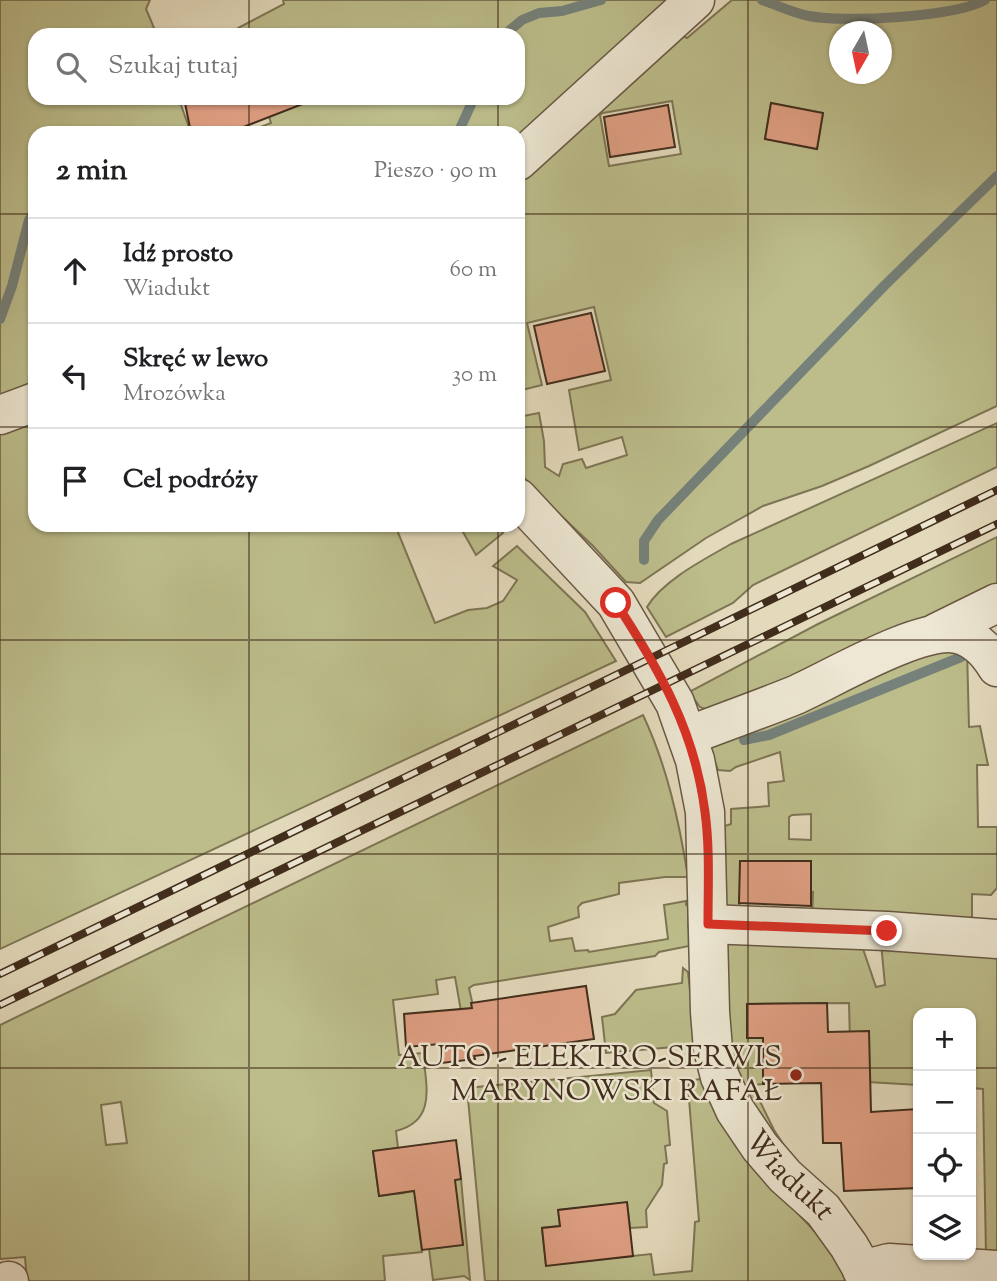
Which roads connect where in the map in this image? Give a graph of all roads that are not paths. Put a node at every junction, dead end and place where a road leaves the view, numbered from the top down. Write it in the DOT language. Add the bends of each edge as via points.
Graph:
graph roads {
  1 [pos="694,1"];
  2 [pos="525,155"];
  3 [pos="28,405"];
  4 [pos="0,415"];
  5 [pos="525,506"];
  6 [pos="997,603"];
  7 [pos="936,634"];
  8 [pos="997,667"];
  9 [pos="687,736"];
  10 [pos="708,924"];
  11 [pos="997,939"];
  12 [pos="997,1270"];
  13 [pos="865,1275"];
  1 -- 2 [label="street"];
  3 -- 4 [label="street"];
  5 -- 9 [label="street, Wiadukt" via="616,603 675,703"];
  6 -- 7 [label="street"];
  7 -- 8 [label="street" via="956,633 973,639"];
  7 -- 9 [label="street"];
  9 -- 10 [label="street, Wiadukt" via="705,812"];
  10 -- 11 [label="street"];
  10 -- 13 [label="street, Wiadukt" via="711,1024 720,1077 760,1147 823,1210"];
  12 -- 13 [label="street" via="889,1263"];
}
